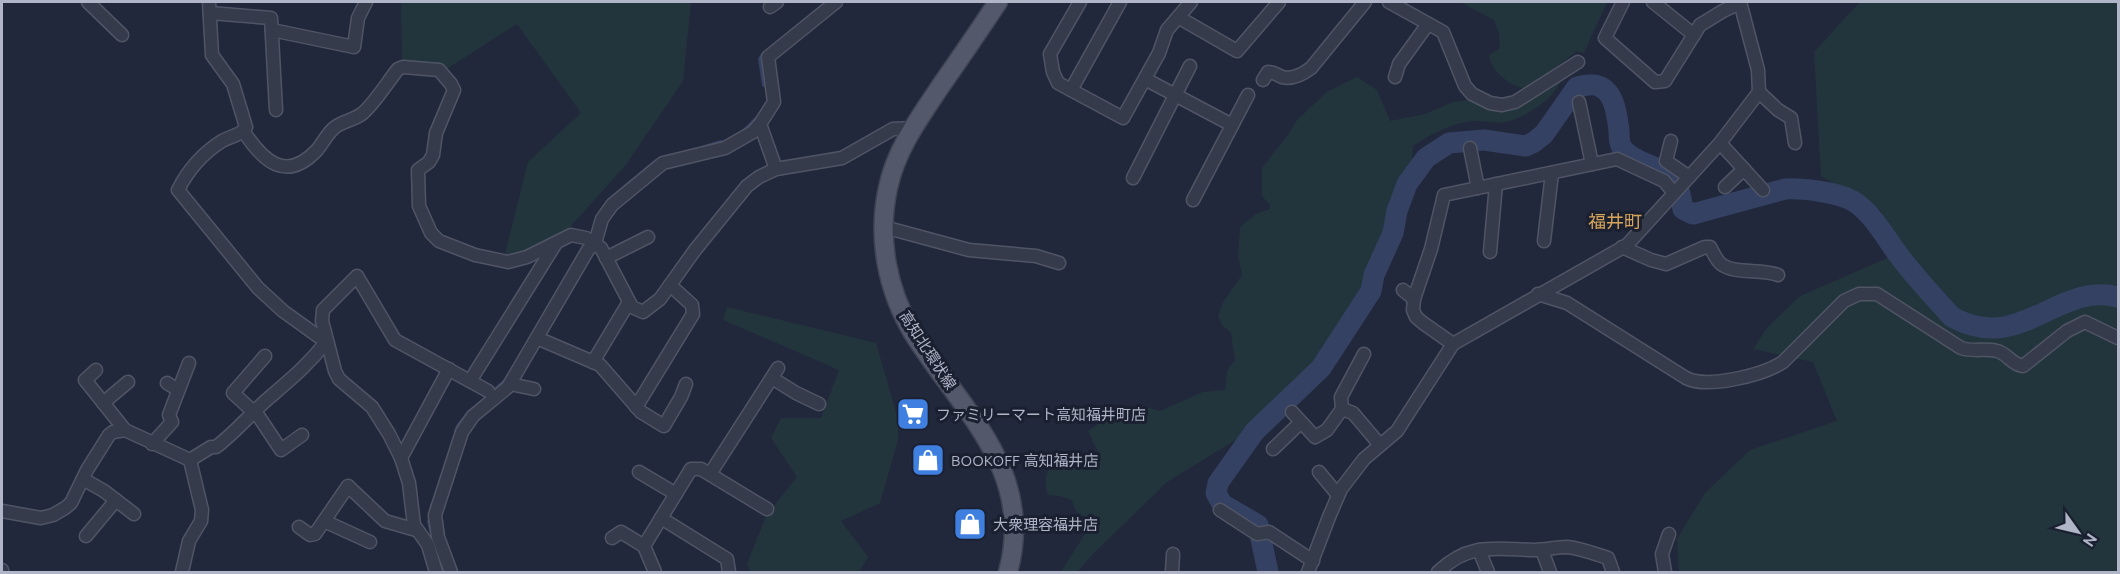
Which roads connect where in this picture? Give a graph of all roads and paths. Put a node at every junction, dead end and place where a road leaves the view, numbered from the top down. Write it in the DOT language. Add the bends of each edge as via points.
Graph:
graph roads {
  1 [pos="88,2"];
  2 [pos="366,2"];
  3 [pos="836,2"];
  4 [pos="998,2"];
  5 [pos="1080,2"];
  6 [pos="1120,2"];
  7 [pos="1191,2"];
  8 [pos="1279,2"];
  9 [pos="1365,2"];
  10 [pos="1389,2"];
  11 [pos="1623,2"];
  12 [pos="1653,2"];
  13 [pos="1736,3"];
  14 [pos="210,8"];
  15 [pos="1178,17"];
  16 [pos="1428,24"];
  17 [pos="272,30"];
  18 [pos="122,35"];
  19 [pos="1694,35"];
  20 [pos="1578,62"];
  21 [pos="1190,66"];
  22 [pos="1395,77"];
  23 [pos="1145,79"];
  24 [pos="1263,80"];
  25 [pos="1071,90"];
  26 [pos="1760,92"];
  27 [pos="1175,95"];
  28 [pos="1248,95"];
  29 [pos="1579,102"];
  30 [pos="276,110"];
  31 [pos="760,124"];
  32 [pos="1232,125"];
  33 [pos="913,128"];
  34 [pos="244,132"];
  35 [pos="1671,141"];
  36 [pos="1720,143"];
  37 [pos="1795,143"];
  38 [pos="1470,148"];
  39 [pos="1592,164"];
  40 [pos="776,169"];
  41 [pos="1744,169"];
  42 [pos="1552,173"];
  43 [pos="1133,178"];
  44 [pos="1496,184"];
  45 [pos="1681,186"];
  46 [pos="1725,187"];
  47 [pos="1478,188"];
  48 [pos="1763,190"];
  49 [pos="1193,200"];
  50 [pos="884,227"];
  51 [pos="648,237"];
  52 [pos="1544,241"];
  53 [pos="557,242"];
  54 [pos="594,243"];
  55 [pos="1622,247"];
  56 [pos="1490,252"];
  57 [pos="606,258"];
  58 [pos="1059,263"];
  59 [pos="1778,275"];
  60 [pos="670,285"];
  61 [pos="1403,290"];
  62 [pos="1538,294"];
  63 [pos="1414,299"];
  64 [pos="629,303"];
  65 [pos="537,338"];
  66 [pos="2118,338"];
  67 [pos="326,342"];
  68 [pos="1453,344"];
  69 [pos="1364,354"];
  70 [pos="265,356"];
  71 [pos="593,362"];
  72 [pos="189,363"];
  73 [pos="448,369"];
  74 [pos="96,370"];
  75 [pos="470,381"];
  76 [pos="128,382"];
  77 [pos="167,382"];
  78 [pos="510,384"];
  79 [pos="686,384"];
  80 [pos="534,389"];
  81 [pos="178,390"];
  82 [pos="488,391"];
  83 [pos="103,403"];
  84 [pos="819,404"];
  85 [pos="636,407"];
  86 [pos="1342,409"];
  87 [pos="254,412"];
  88 [pos="1292,412"];
  89 [pos="1301,422"];
  90 [pos="125,430"];
  91 [pos="302,435"];
  92 [pos="152,444"];
  93 [pos="1380,445"];
  94 [pos="1273,449"];
  95 [pos="401,458"];
  96 [pos="190,460"];
  97 [pos="639,472"];
  98 [pos="1319,472"];
  99 [pos="710,474"];
  100 [pos="83,479"];
  101 [pos="676,494"];
  102 [pos="1338,495"];
  103 [pos="116,500"];
  104 [pos="767,509"];
  105 [pos="1220,510"];
  106 [pos="2,511"];
  107 [pos="134,514"];
  108 [pos="661,518"];
  109 [pos="324,521"];
  110 [pos="298,527"];
  111 [pos="416,530"];
  112 [pos="1669,534"];
  113 [pos="86,536"];
  114 [pos="612,538"];
  115 [pos="370,542"];
  116 [pos="644,546"];
  117 [pos="1542,549"];
  118 [pos="1479,550"];
  119 [pos="1173,554"];
  120 [pos="1311,567"];
  121 [pos="182,573"];
  122 [pos="436,573"];
  123 [pos="451,573"];
  124 [pos="655,573"];
  125 [pos="729,573"];
  126 [pos="1008,573"];
  127 [pos="1172,573"];
  128 [pos="1438,573"];
  129 [pos="1488,573"];
  130 [pos="1550,573"];
  131 [pos="1612,573"];
  132 [pos="1665,573"];
  1 -- 18 [label="street"];
  2 -- 17 [label="street" via="358,18 354,46"];
  3 -- 31 [label="street" via="768,57 774,102"];
  4 -- 33 [label="main road, 高知北環状線"];
  5 -- 25 [label="street" via="1050,54 1058,83"];
  6 -- 25 [label="street"];
  7 -- 15 [label="street"];
  8 -- 15 [label="street" via="1237,51"];
  9 -- 24 [label="street" via="1311,68 1285,78 1268,72"];
  10 -- 16 [label="street"];
  11 -- 19 [label="street" via="1605,38 1655,82 1665,81"];
  12 -- 19 [label="street"];
  13 -- 19 [label="street" via="1700,25"];
  13 -- 26 [label="street" via="1758,70"];
  14 -- 17 [label="street" via="271,18"];
  14 -- 34 [label="street" via="212,55 233,84 246,122"];
  15 -- 23 [label="street" via="1167,30"];
  16 -- 20 [label="street" via="1443,32 1465,86 1490,103 1515,102"];
  16 -- 22 [label="street" via="1399,64"];
  17 -- 30 [label="street"];
  21 -- 27 [label="street"];
  23 -- 25 [label="street" via="1123,118"];
  23 -- 27 [label="street"];
  26 -- 36 [label="street"];
  26 -- 37 [label="street" via="1791,118"];
  27 -- 32 [label="street"];
  27 -- 43 [label="street"];
  28 -- 32 [label="street"];
  29 -- 39 [label="street"];
  31 -- 40 [label="street"];
  31 -- 54 [label="street" via="725,148 663,163 612,205 602,219"];
  32 -- 49 [label="street"];
  33 -- 40 [label="street" via="893,129 842,158"];
  33 -- 50 [label="main road, 高知北環状線" via="888,188"];
  34 -- 53 [label="street" via="261,156 275,165 295,164 316,151 333,129 362,114 398,69 439,70 453,90 436,133 433,155 418,170 419,206 434,237 503,262 527,257"];
  34 -- 67 [label="street" via="216,145 188,170 178,190 258,288"];
  35 -- 45 [label="street" via="1666,161"];
  36 -- 41 [label="street"];
  36 -- 45 [label="street"];
  38 -- 47 [label="street"];
  39 -- 42 [label="street"];
  39 -- 45 [label="street" via="1617,159"];
  40 -- 60 [label="street" via="747,186"];
  41 -- 46 [label="street"];
  41 -- 48 [label="street"];
  42 -- 44 [label="street"];
  42 -- 52 [label="street"];
  44 -- 47 [label="street"];
  44 -- 56 [label="street"];
  45 -- 55 [label="street"];
  47 -- 63 [label="street" via="1444,195"];
  50 -- 58 [label="street" via="969,250 1036,256"];
  50 -- 126 [label="main road, 高知北環状線" via="884,248 897,302 913,332 980,428 1003,472 1009,492 1013,540"];
  51 -- 57 [label="street"];
  53 -- 54 [label="street" via="571,235"];
  53 -- 75 [label="street"];
  54 -- 57 [label="street"];
  54 -- 65 [label="street"];
  55 -- 59 [label="street" via="1666,264 1710,247 1719,263 1730,268"];
  55 -- 62 [label="street"];
  57 -- 64 [label="street"];
  60 -- 64 [label="street" via="660,299 642,312"];
  60 -- 85 [label="street" via="692,305 693,314"];
  61 -- 63 [label="street"];
  62 -- 66 [label="street" via="1567,303 1686,378 1705,384 1773,369 1844,301 1859,294 1877,294 1961,348 1998,351 2018,366 2085,322"];
  62 -- 68 [label="street"];
  63 -- 68 [label="street" via="1416,317"];
  64 -- 71 [label="street"];
  65 -- 71 [label="street"];
  65 -- 78 [label="street"];
  67 -- 73 [label="street" via="323,310 357,276 395,340"];
  67 -- 87 [label="street" via="300,372"];
  67 -- 95 [label="street" via="339,379 372,407"];
  68 -- 93 [label="street" via="1397,431"];
  69 -- 86 [label="street" via="1341,397"];
  70 -- 87 [label="street" via="233,393"];
  71 -- 85 [label="street"];
  72 -- 81 [label="street"];
  73 -- 75 [label="street"];
  73 -- 95 [label="street"];
  74 -- 83 [label="street" via="85,380"];
  75 -- 82 [label="street"];
  76 -- 83 [label="street"];
  77 -- 81 [label="street"];
  78 -- 80 [label="street"];
  78 -- 123 [label="street" via="473,416 462,432 435,515"];
  79 -- 85 [label="street" via="664,426"];
  81 -- 92 [label="street" via="169,415 172,422"];
  83 -- 90 [label="street"];
  84 -- 99 [label="street" via="796,393 775,373"];
  86 -- 89 [label="street" via="1327,430 1315,437"];
  86 -- 93 [label="street" via="1353,413"];
  87 -- 91 [label="street" via="277,453"];
  87 -- 96 [label="street" via="221,443"];
  88 -- 89 [label="street"];
  89 -- 94 [label="street"];
  90 -- 92 [label="street"];
  90 -- 100 [label="street" via="109,435"];
  92 -- 96 [label="street"];
  93 -- 102 [label="street" via="1357,467"];
  95 -- 111 [label="street"];
  96 -- 121 [label="street" via="202,510 201,521 189,541"];
  97 -- 101 [label="street"];
  98 -- 102 [label="street"];
  99 -- 101 [label="street" via="691,469"];
  99 -- 104 [label="street"];
  100 -- 103 [label="street"];
  100 -- 106 [label="street" via="71,503 53,515 41,518"];
  101 -- 108 [label="street"];
  102 -- 120 [label="street"];
  103 -- 107 [label="street"];
  103 -- 113 [label="street"];
  105 -- 120 [label="street" via="1263,533 1269,532"];
  108 -- 116 [label="street"];
  108 -- 125 [label="street" via="727,559"];
  109 -- 110 [label="street" via="315,534"];
  109 -- 111 [label="street" via="348,486 385,521"];
  109 -- 115 [label="street"];
  111 -- 122 [label="street" via="428,545"];
  112 -- 132 [label="street" via="1662,554"];
  114 -- 116 [label="street" via="621,532"];
  116 -- 124 [label="street"];
  117 -- 118 [label="street"];
  117 -- 130 [label="street"];
  117 -- 131 [label="street" via="1568,547 1608,558"];
  118 -- 128 [label="street" via="1448,563"];
  118 -- 129 [label="street"];
  119 -- 127 [label="street"];
}
